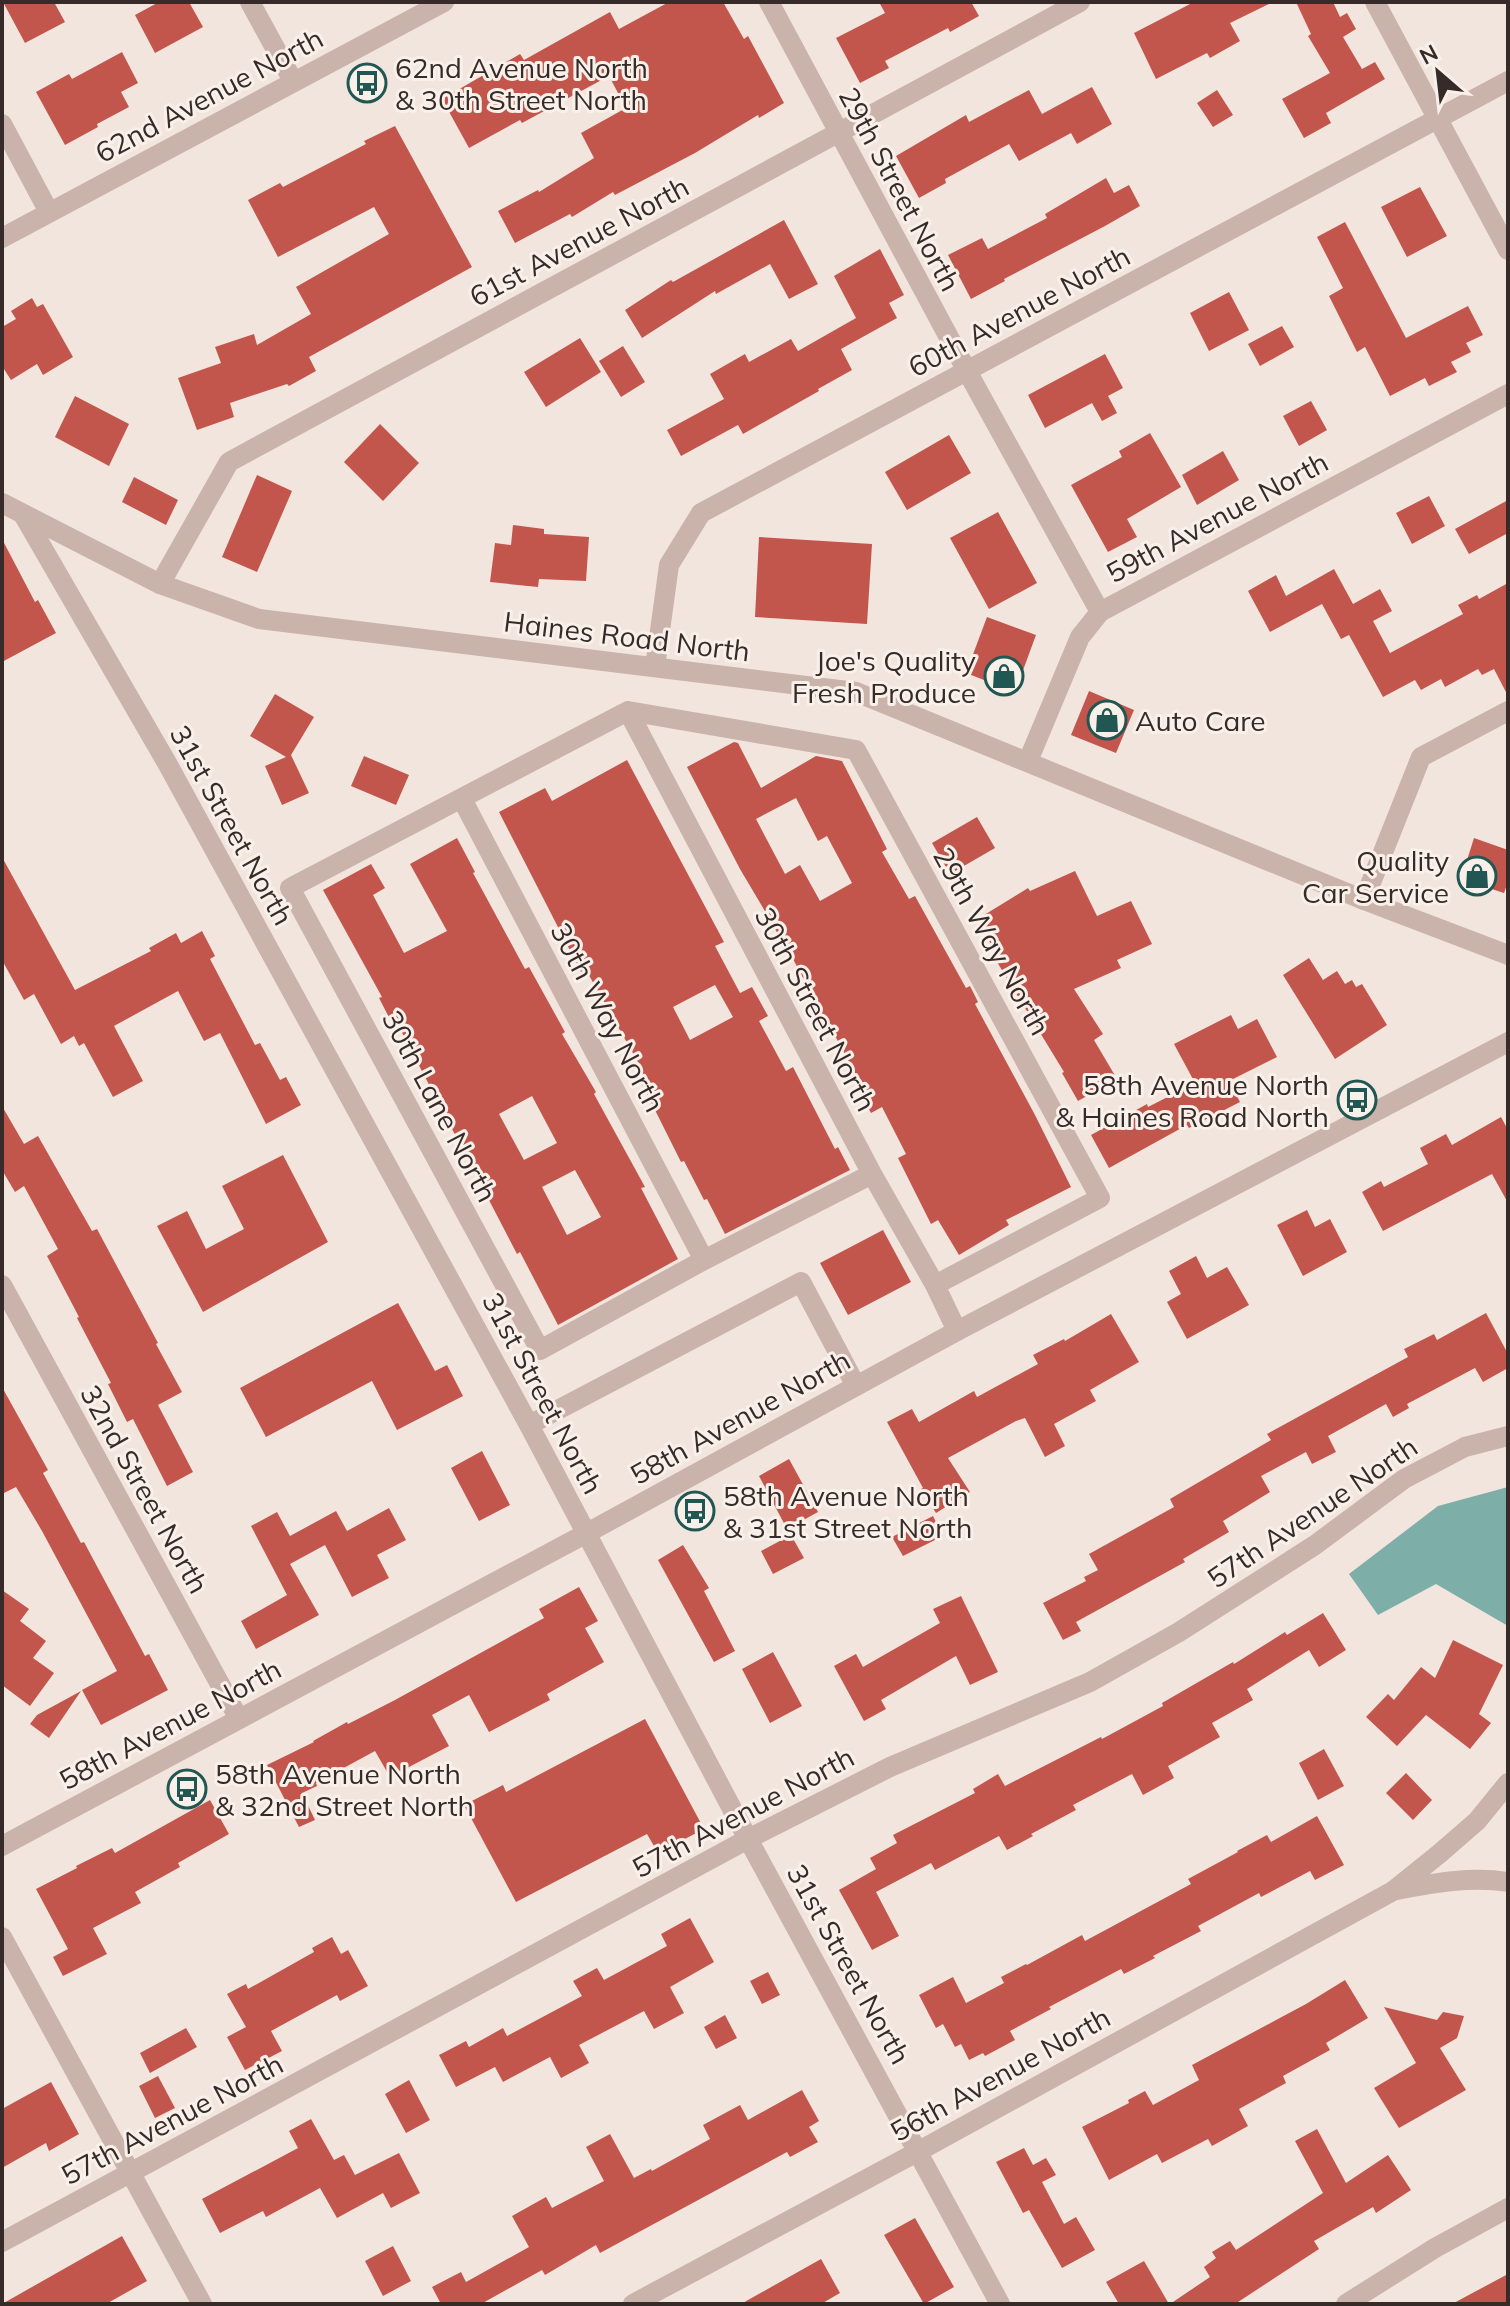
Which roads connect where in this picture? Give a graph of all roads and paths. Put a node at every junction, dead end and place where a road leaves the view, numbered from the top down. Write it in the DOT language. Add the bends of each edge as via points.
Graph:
graph roads {
  1 [pos="250,2"];
  2 [pos="444,2"];
  3 [pos="769,2"];
  4 [pos="1080,2"];
  5 [pos="1375,2"];
  6 [pos="293,81"];
  7 [pos="1508,81"];
  8 [pos="1438,119"];
  9 [pos="2,124"];
  10 [pos="838,132"];
  11 [pos="49,212"];
  12 [pos="2,238"];
  13 [pos="1508,250"];
  14 [pos="967,371"];
  15 [pos="1508,394"];
  16 [pos="2,503"];
  17 [pos="24,516"];
  18 [pos="160,584"];
  19 [pos="1100,612"];
  20 [pos="655,667"];
  21 [pos="628,711"];
  22 [pos="1508,711"];
  23 [pos="1028,761"];
  24 [pos="462,799"];
  25 [pos="1364,900"];
  26 [pos="1508,955"];
  27 [pos="1508,1042"];
  28 [pos="872,1174"];
  29 [pos="704,1260"];
  30 [pos="2,1285"];
  31 [pos="935,1285"];
  32 [pos="957,1331"];
  33 [pos="856,1386"];
  34 [pos="529,1425"];
  35 [pos="1508,1436"];
  36 [pos="587,1533"];
  37 [pos="239,1719"];
  38 [pos="1508,1783"];
  39 [pos="748,1839"];
  40 [pos="2,1846"];
  41 [pos="1508,1882"];
  42 [pos="1393,1891"];
  43 [pos="2,1937"];
  44 [pos="919,2151"];
  45 [pos="131,2174"];
  46 [pos="1508,2208"];
  47 [pos="2,2242"];
  48 [pos="202,2304"];
  49 [pos="633,2304"];
  50 [pos="1000,2304"];
  51 [pos="1346,2304"];
  1 -- 6 [label="street"];
  2 -- 6 [label="street, 62nd Avenue North"];
  3 -- 10 [label="street, 29th Street North"];
  4 -- 10 [label="street, 61st Avenue North"];
  5 -- 8 [label="street"];
  6 -- 11 [label="street, 62nd Avenue North"];
  7 -- 8 [label="street, 60th Avenue North"];
  8 -- 13 [label="street"];
  8 -- 14 [label="street, 60th Avenue North"];
  9 -- 11 [label="street"];
  10 -- 14 [label="street, 29th Street North"];
  10 -- 18 [label="street, 61st Avenue North" via="229,462"];
  11 -- 12 [label="street, 62nd Avenue North"];
  14 -- 19 [label="street, 29th Street North"];
  14 -- 20 [label="street, 60th Avenue North" via="701,513 669,565"];
  15 -- 19 [label="street, 59th Avenue North"];
  16 -- 17 [label="street, Haines Road North"];
  17 -- 18 [label="street, Haines Road North"];
  17 -- 34 [label="street, 31st Street North" via="167,763"];
  18 -- 20 [label="street, Haines Road North" via="259,619"];
  19 -- 23 [label="street, 59th Avenue North" via="1080,637"];
  20 -- 23 [label="street, Haines Road North" via="856,692"];
  21 -- 24 [label="street"];
  21 -- 28 [label="street, 30th Street North"];
  21 -- 31 [label="street, 29th Way North" via="856,750 1100,1198"];
  22 -- 25 [label="street" via="1421,757"];
  23 -- 25 [label="street, Haines Road North"];
  24 -- 29 [label="street, 30th Way North"];
  24 -- 29 [label="street, 30th Lane North" via="290,888 540,1350"];
  25 -- 26 [label="street, Haines Road North"];
  27 -- 32 [label="street, 58th Avenue North"];
  28 -- 29 [label="street"];
  28 -- 31 [label="street, 30th Street North"];
  30 -- 37 [label="street, 32nd Street North"];
  31 -- 32 [label="street, 30th Street North"];
  32 -- 33 [label="street, 58th Avenue North"];
  33 -- 34 [label="street" via="801,1282"];
  33 -- 36 [label="street, 58th Avenue North"];
  34 -- 36 [label="street, 31st Street North"];
  35 -- 39 [label="street, 57th Avenue North" via="1465,1447 1404,1479 1229,1601 1090,1682 890,1767"];
  36 -- 37 [label="street, 58th Avenue North"];
  36 -- 39 [label="street, 31st Street North"];
  37 -- 40 [label="street, 58th Avenue North"];
  38 -- 42 [label="street" via="1477,1821"];
  39 -- 44 [label="street, 31st Street North"];
  39 -- 45 [label="street, 57th Avenue North"];
  41 -- 42 [label="street" via="1449,1881"];
  42 -- 44 [label="street, 56th Avenue North"];
  43 -- 45 [label="street"];
  44 -- 49 [label="street, 56th Avenue North"];
  44 -- 50 [label="street, 31st Street North"];
  45 -- 47 [label="street, 57th Avenue North"];
  45 -- 48 [label="street"];
  46 -- 51 [label="street"];
}
